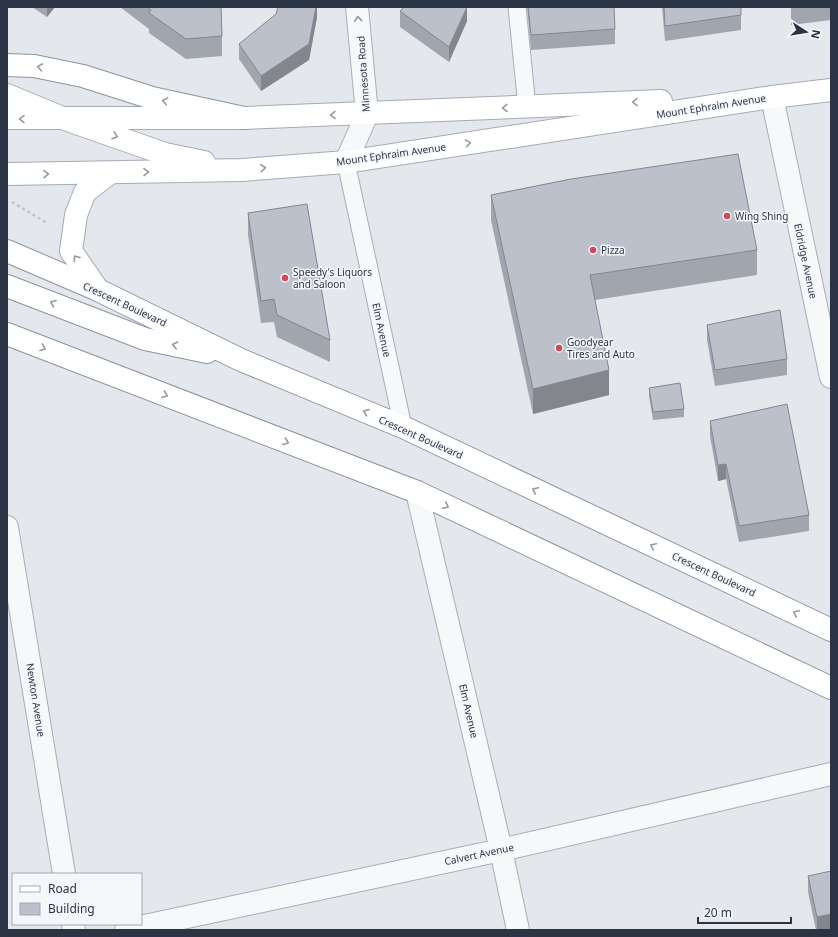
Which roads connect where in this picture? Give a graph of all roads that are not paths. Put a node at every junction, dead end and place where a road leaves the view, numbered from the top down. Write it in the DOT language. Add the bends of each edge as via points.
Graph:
graph roads {
  1 [pos="357,7"];
  2 [pos="517,7"];
  3 [pos="7,65"];
  4 [pos="831,90"];
  5 [pos="7,95"];
  6 [pos="772,97"];
  7 [pos="527,107"];
  8 [pos="367,114"];
  9 [pos="7,118"];
  10 [pos="244,118"];
  11 [pos="65,119"];
  12 [pos="346,162"];
  13 [pos="242,170"];
  14 [pos="110,172"];
  15 [pos="7,174"];
  16 [pos="7,251"];
  17 [pos="7,286"];
  18 [pos="98,290"];
  19 [pos="7,334"];
  20 [pos="241,360"];
  21 [pos="831,378"];
  22 [pos="403,427"];
  23 [pos="417,492"];
  24 [pos="7,527"];
  25 [pos="831,630"];
  26 [pos="831,688"];
  27 [pos="831,774"];
  28 [pos="501,850"];
  29 [pos="64,873"];
  30 [pos="126,930"];
  31 [pos="518,930"];
  8 -- 1 [label="street, Minnesota Road, one-way"];
  2 -- 7 [label="lane"];
  10 -- 3 [label="main road, one-way" via="152,98 82,76 34,66"];
  4 -- 6 [label="main road, Mount Ephraim Avenue"];
  5 -- 11 [label="main road"];
  6 -- 7 [label="main road, Mount Ephraim Avenue, one-way"];
  12 -- 6 [label="main road, Mount Ephraim Avenue, one-way"];
  6 -- 21 [label="street, Eldridge Avenue"];
  7 -- 8 [label="main road, Mount Ephraim Avenue, one-way"];
  8 -- 10 [label="main road, Mount Ephraim Avenue, one-way"];
  8 -- 12 [label="street, Minnesota Road"];
  11 -- 9 [label="main road, Mount Ephraim Avenue, one-way"];
  10 -- 11 [label="main road, Mount Ephraim Avenue"];
  11 -- 13 [label="main road, one-way" via="165,154"];
  13 -- 12 [label="main road, Mount Ephraim Avenue, one-way"];
  12 -- 22 [label="lane, Elm Avenue"];
  14 -- 13 [label="main road, Mount Ephraim Avenue, one-way"];
  15 -- 14 [label="main road, Mount Ephraim Avenue, one-way"];
  18 -- 14 [label="main road, one-way" via="71,251 76,215 85,192"];
  16 -- 18 [label="main road, Crescent Boulevard"];
  20 -- 17 [label="main road, one-way" via="145,339"];
  18 -- 20 [label="main road, Crescent Boulevard"];
  19 -- 23 [label="main road, one-way"];
  22 -- 20 [label="main road, Crescent Boulevard, one-way"];
  25 -- 22 [label="main road, Crescent Boulevard, one-way"];
  23 -- 26 [label="main road, one-way"];
  23 -- 28 [label="street, Elm Avenue"];
  24 -- 29 [label="street, Newton Avenue"];
  27 -- 28 [label="street, Calvert Avenue"];
  28 -- 30 [label="street, Calvert Avenue"];
  28 -- 31 [label="street, Elm Avenue"];
}
